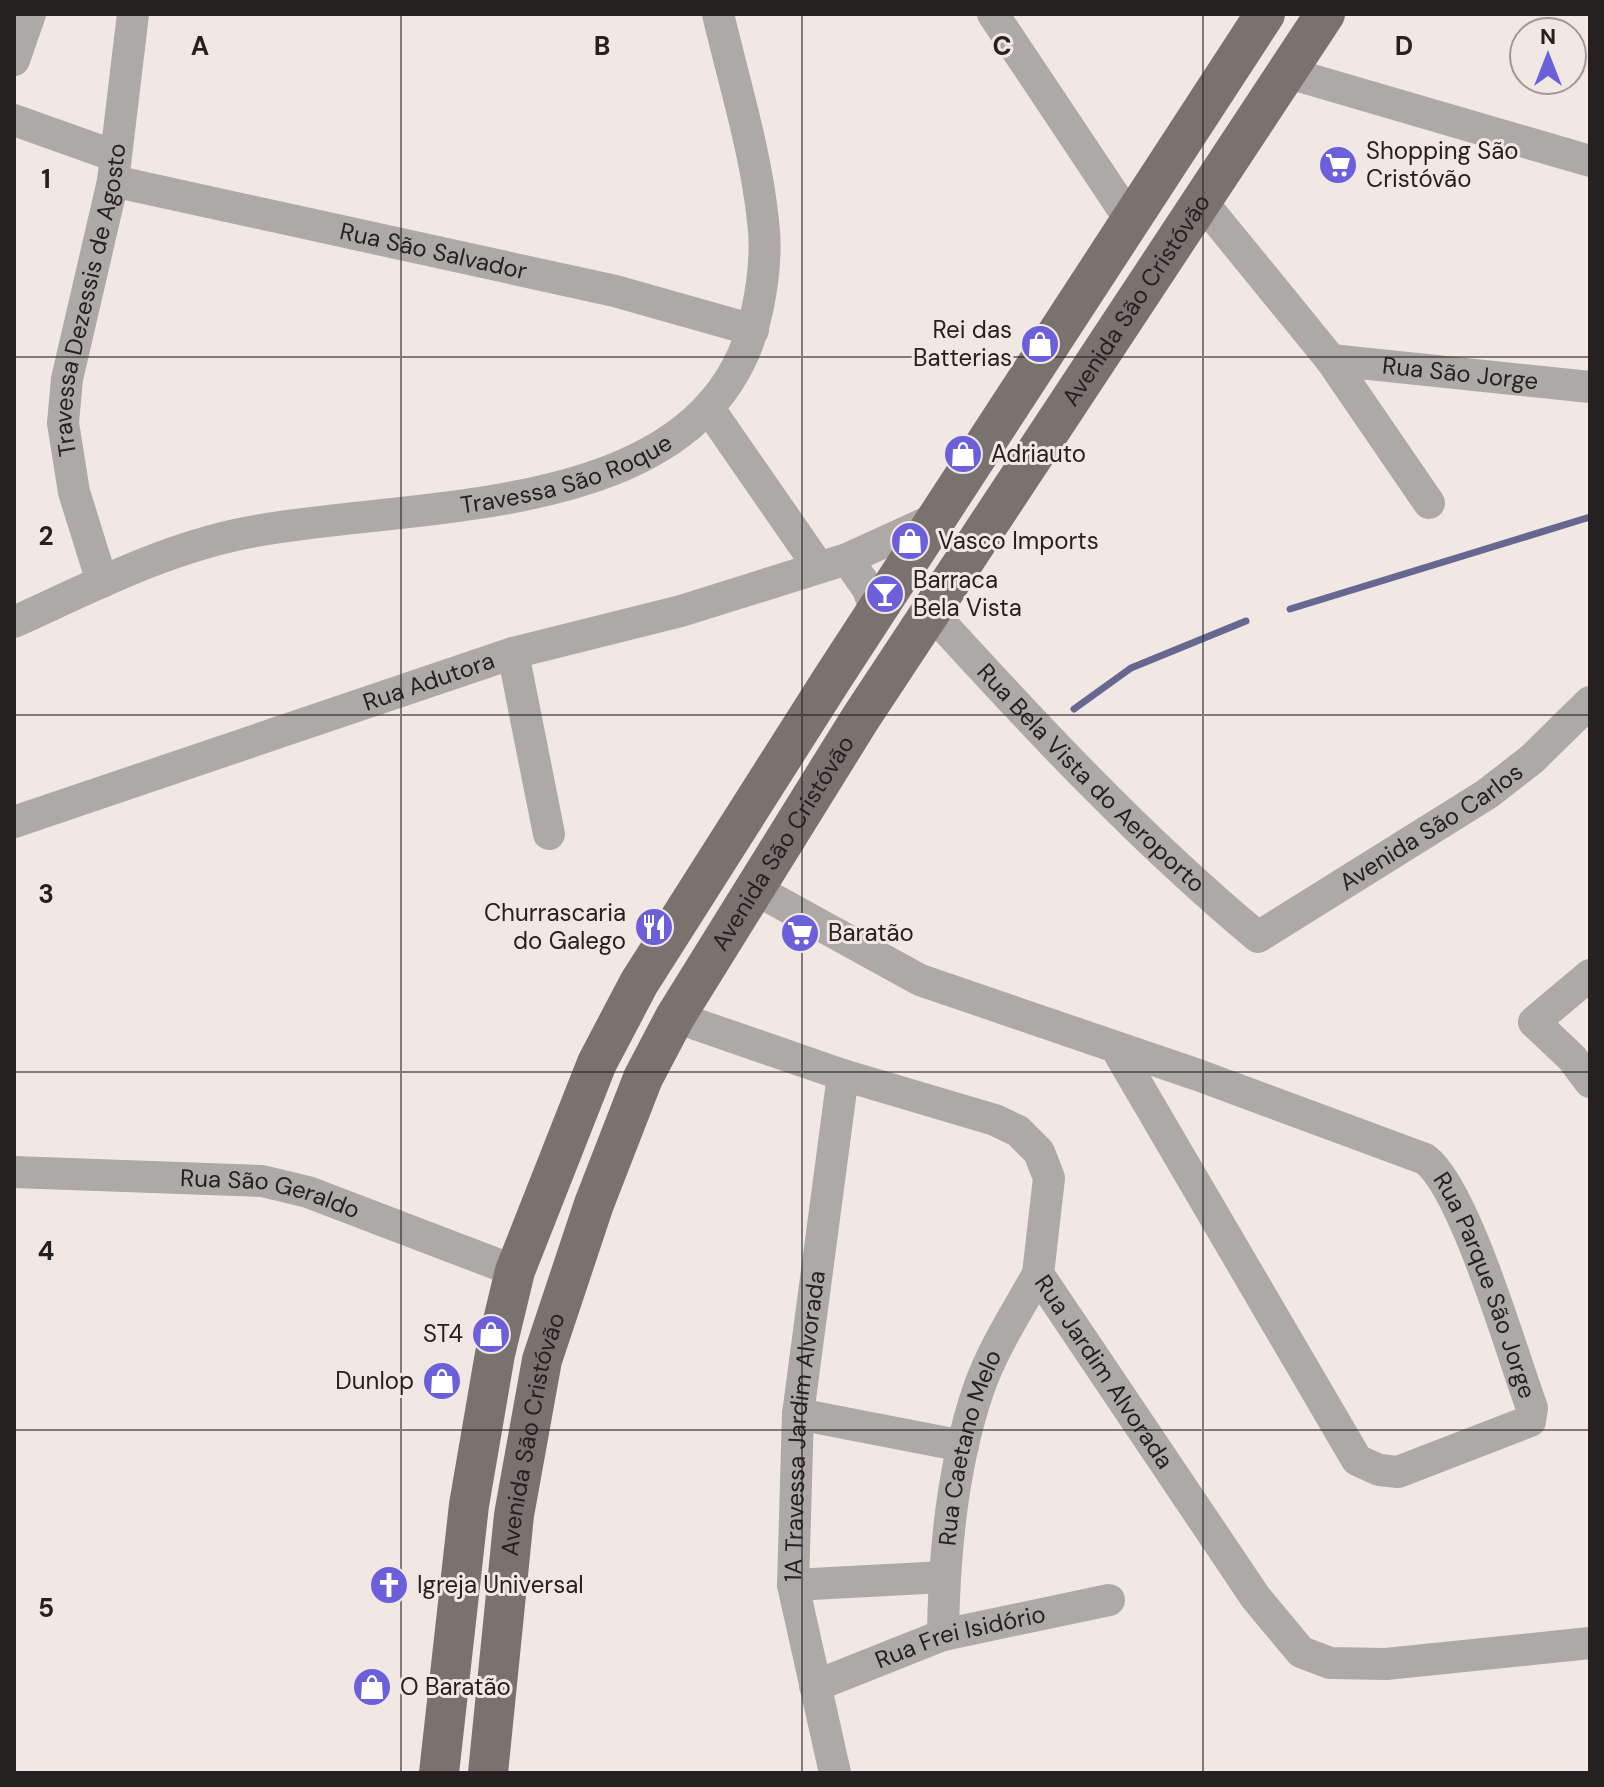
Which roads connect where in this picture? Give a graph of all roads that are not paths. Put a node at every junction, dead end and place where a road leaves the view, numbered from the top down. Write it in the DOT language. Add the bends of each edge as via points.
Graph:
graph roads {
  1 [pos="30,14"];
  2 [pos="133,14"];
  3 [pos="718,14"];
  4 [pos="993,14"];
  5 [pos="1265,14"];
  6 [pos="1325,14"];
  7 [pos="14,60"];
  8 [pos="1285,72"];
  9 [pos="15,122"];
  10 [pos="1590,161"];
  11 [pos="114,168"];
  12 [pos="1203,203"];
  13 [pos="1131,221"];
  14 [pos="753,330"];
  15 [pos="1331,360"];
  16 [pos="1590,387"];
  17 [pos="710,410"];
  18 [pos="1429,503"];
  19 [pos="939,517"];
  20 [pos="832,563"];
  21 [pos="102,582"];
  22 [pos="930,611"];
  23 [pos="877,614"];
  24 [pos="14,622"];
  25 [pos="513,653"];
  26 [pos="1590,702"];
  27 [pos="14,822"];
  28 [pos="549,834"];
  29 [pos="753,888"];
  30 [pos="1258,937"];
  31 [pos="1590,975"];
  32 [pos="675,1017"];
  33 [pos="1116,1048"];
  34 [pos="843,1075"];
  35 [pos="1590,1082"];
  36 [pos="14,1172"];
  37 [pos="515,1271"];
  38 [pos="1038,1274"];
  39 [pos="798,1414"];
  40 [pos="963,1446"];
  41 [pos="944,1577"];
  42 [pos="793,1585"];
  43 [pos="1109,1600"];
  44 [pos="943,1635"];
  45 [pos="1590,1643"];
  46 [pos="815,1686"];
  47 [pos="439,1773"];
  48 [pos="488,1773"];
  49 [pos="835,1773"];
  1 -- 7 [label="street"];
  2 -- 11 [label="street, Travessa Dezessis de Agosto"];
  3 -- 14 [label="street, Travessa São Roque" via="763,221 761,293"];
  4 -- 13 [label="street"];
  5 -- 13 [label="main road, Avenida São Cristóvão"];
  6 -- 8 [label="main road, Avenida São Cristóvão"];
  8 -- 10 [label="street"];
  8 -- 12 [label="main road, Avenida São Cristóvão"];
  9 -- 11 [label="street, Rua São Salvador"];
  11 -- 14 [label="street, Rua São Salvador"];
  11 -- 21 [label="street, Travessa Dezessis de Agosto" via="73,352 63,423 66,459"];
  12 -- 15 [label="street, Rua São Jorge"];
  12 -- 22 [label="main road, Avenida São Cristóvão"];
  13 -- 19 [label="main road, Avenida São Cristóvão"];
  14 -- 17 [label="street, Travessa São Roque" via="740,365"];
  15 -- 16 [label="street, Rua São Jorge"];
  15 -- 18 [label="street, Rua São Jorge"];
  17 -- 20 [label="street"];
  17 -- 21 [label="street, Travessa São Roque" via="641,459 555,489 248,532 178,551"];
  19 -- 20 [label="street, Rua Adutora"];
  19 -- 23 [label="main road, Avenida São Cristóvão"];
  20 -- 23 [label="street" via="868,589"];
  20 -- 25 [label="street, Rua Adutora" via="681,611"];
  21 -- 24 [label="street, Travessa São Roque"];
  22 -- 29 [label="main road, Avenida São Cristóvão"];
  22 -- 30 [label="street, Rua Bela Vista do Aeroporto" via="1049,743"];
  23 -- 37 [label="main road, Avenida São Cristóvão" via="639,983 597,1063"];
  25 -- 27 [label="street, Rua Adutora"];
  25 -- 28 [label="street"];
  26 -- 30 [label="street, Avenida São Carlos" via="1487,794"];
  29 -- 32 [label="main road, Avenida São Cristóvão"];
  29 -- 33 [label="street, Rua Parque São Jorge" via="920,980"];
  31 -- 35 [label="street" via="1534,1022"];
  32 -- 34 [label="street, Rua Jardim Alvorada"];
  32 -- 48 [label="main road, Avenida São Cristóvão" via="622,1130 542,1360 514,1515"];
  33 -- 33 [label="street, Rua Parque São Jorge" via="1357,1460 1398,1472 1530,1421 1532,1408 1471,1237 1437,1168 1401,1147"];
  34 -- 38 [label="street, Rua Jardim Alvorada" via="995,1120 1028,1140 1049,1178"];
  34 -- 39 [label="street, 1A Travessa Jardim Alvorada"];
  36 -- 37 [label="street, Rua São Geraldo" via="262,1181 308,1192"];
  37 -- 47 [label="main road, Avenida São Cristóvão" via="477,1450"];
  38 -- 40 [label="street, Rua Caetano Melo" via="980,1385"];
  38 -- 45 [label="street, Rua Jardim Alvorada" via="1256,1598 1301,1652 1330,1663 1375,1664"];
  39 -- 40 [label="street"];
  39 -- 42 [label="street, 1A Travessa Jardim Alvorada"];
  40 -- 41 [label="street, Rua Caetano Melo"];
  41 -- 42 [label="street"];
  41 -- 44 [label="street, Rua Caetano Melo"];
  42 -- 46 [label="street, 1A Travessa Jardim Alvorada"];
  43 -- 44 [label="street, Rua Frei Isidório"];
  44 -- 46 [label="street, Rua Frei Isidório"];
  46 -- 49 [label="street, 1A Travessa Jardim Alvorada"];
}
